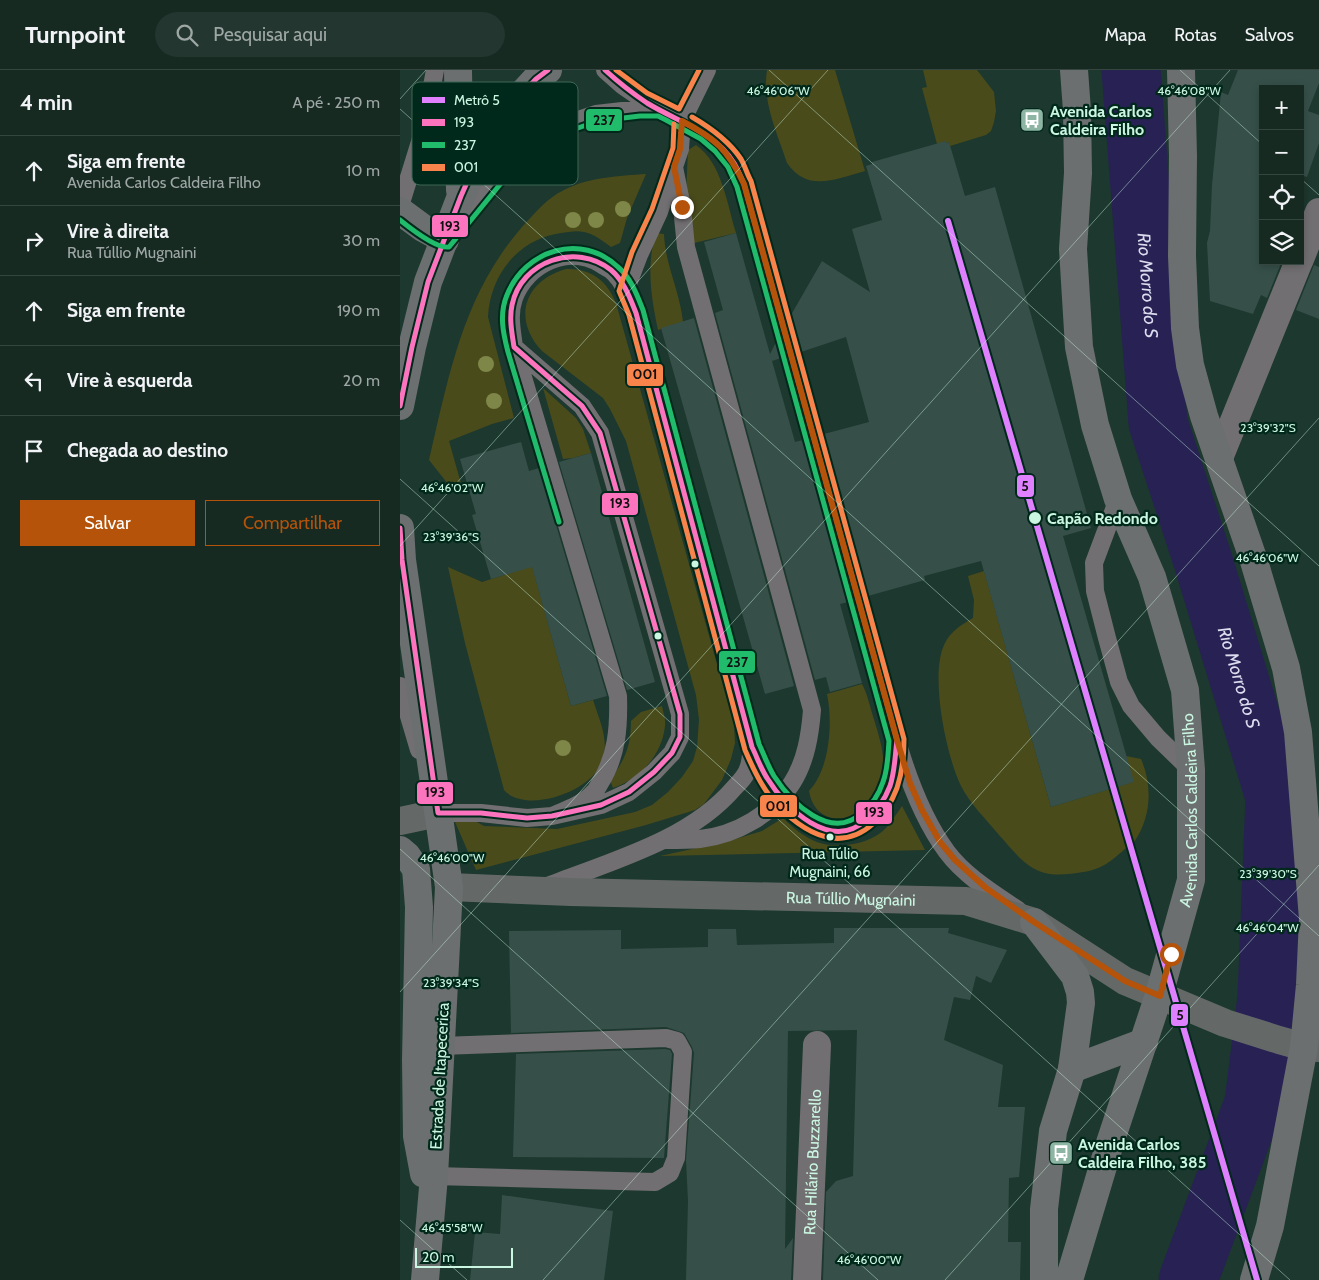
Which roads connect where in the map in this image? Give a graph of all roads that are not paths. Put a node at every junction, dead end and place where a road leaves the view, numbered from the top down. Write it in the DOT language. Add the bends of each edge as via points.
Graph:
graph roads {
  1 [pos="548,70"];
  2 [pos="605,70"];
  3 [pos="707,70"];
  4 [pos="1074,70"];
  5 [pos="1181,70"];
  6 [pos="533,82"];
  7 [pos="659,109"];
  8 [pos="578,120"];
  9 [pos="682,121"];
  10 [pos="674,167"];
  11 [pos="412,168"];
  12 [pos="461,185"];
  13 [pos="466,185"];
  14 [pos="490,185"];
  15 [pos="461,196"];
  16 [pos="400,206"];
  17 [pos="400,212"];
  18 [pos="1319,212"];
  19 [pos="445,240"];
  20 [pos="1304,250"];
  21 [pos="1298,265"];
  22 [pos="626,289"];
  23 [pos="514,347"];
  24 [pos="400,406"];
  25 [pos="1219,458"];
  26 [pos="1118,499"];
  27 [pos="400,528"];
  28 [pos="400,686"];
  29 [pos="897,740"];
  30 [pos="752,747"];
  31 [pos="1191,770"];
  32 [pos="781,797"];
  33 [pos="438,814"];
  34 [pos="552,816"];
  35 [pos="400,821"];
  36 [pos="666,840"];
  37 [pos="400,850"];
  38 [pos="448,887"];
  39 [pos="535,891"];
  40 [pos="1034,922"];
  41 [pos="1160,996"];
  42 [pos="1144,1042"];
  43 [pos="817,1045"];
  44 [pos="1301,1045"];
  45 [pos="441,1046"];
  46 [pos="1072,1069"];
  47 [pos="434,1176"];
  48 [pos="432,1210"];
  49 [pos="425,1280"];
  50 [pos="807,1280"];
  51 [pos="1044,1280"];
  52 [pos="1069,1280"];
  53 [pos="1254,1280"];
  1 -- 6 [label="main road"];
  2 -- 7 [label="lane"];
  3 -- 9 [label="lane"];
  4 -- 26 [label="main road, Avenida Carlos Caldeira Filho" via="1078,172 1073,249 1079,348 1095,424"];
  5 -- 25 [label="main road" via="1182,256 1186,328 1190,365"];
  7 -- 8 [label="lane" via="596,114"];
  7 -- 9 [label="lane"];
  9 -- 10 [label="lane" via="680,149"];
  9 -- 29 [label="lane" via="705,133 720,146 734,163 744,184"];
  10 -- 22 [label="lane" via="659,212"];
  10 -- 32 [label="lane" via="686,247 812,710 803,761 792,784"];
  11 -- 16 [label="lane"];
  12 -- 15 [label="main road"];
  13 -- 15 [label="main road"];
  14 -- 19 [label="lane"];
  15 -- 19 [label="main road"];
  17 -- 19 [label="main road"];
  18 -- 20 [label="street"];
  19 -- 24 [label="main road" via="428,282"];
  21 -- 25 [label="street"];
  22 -- 23 [label="lane" via="614,272 592,259 576,255 540,265 528,275 514,297 510,316"];
  22 -- 30 [label="lane" via="636,313"];
  23 -- 34 [label="lane" via="618,696 619,724 606,774 593,793"];
  23 -- 34 [label="lane" via="582,406 600,433 680,714 680,737 672,753 630,792 601,805"];
  25 -- 44 [label="main road" via="1286,668 1298,732 1312,919 1310,985"];
  26 -- 31 [label="main road, Avenida Carlos Caldeira Filho" via="1152,577 1185,690"];
  26 -- 31 [label="lane" via="1094,563 1095,591 1106,638 1131,706"];
  27 -- 33 [label="main road, Estrada de Itapecerica"];
  28 -- 33 [label="lane, Estrada de Itapecerica"];
  29 -- 32 [label="lane" via="890,784 881,804 868,820 848,832 820,828"];
  29 -- 40 [label="lane" via="918,801 947,852 986,888"];
  30 -- 32 [label="lane" via="766,777"];
  30 -- 36 [label="lane" via="749,767 725,798 709,813"];
  31 -- 41 [label="main road, Avenida Carlos Caldeira Filho" via="1191,880"];
  32 -- 36 [label="lane" via="754,821 727,833 700,839"];
  33 -- 34 [label="lane"];
  33 -- 35 [label="street"];
  33 -- 38 [label="main road, Estrada de Itapecerica"];
  36 -- 39 [label="lane"];
  37 -- 48 [label="main road" via="416,869 419,907 417,1136"];
  38 -- 39 [label="street, Rua Túllio Mugnaini"];
  38 -- 45 [label="main road, Estrada de Itapecerica"];
  39 -- 40 [label="street, Rua Túllio Mugnaini" via="966,901"];
  40 -- 41 [label="street, Rua Túllio Mugnaini" via="1125,981"];
  40 -- 46 [label="main road" via="1075,976 1080,992"];
  41 -- 42 [label="main road, Avenida Carlos Caldeira Filho"];
  41 -- 44 [label="street, Rua Túllio Mugnaini" via="1225,1023"];
  42 -- 46 [label="main road"];
  42 -- 52 [label="main road, Avenida Carlos Caldeira Filho"];
  43 -- 50 [label="street, Rua Hilário Buzzarello"];
  44 -- 53 [label="main road" via="1270,1226"];
  45 -- 47 [label="main road, Estrada de Itapecerica"];
  45 -- 47 [label="lane" via="666,1038 677,1041 683,1052 676,1158 670,1173 655,1182"];
  46 -- 51 [label="main road" via="1053,1131 1044,1209"];
  47 -- 48 [label="main road, Estrada de Itapecerica"];
  48 -- 49 [label="main road, Estrada de Itapecerica"];
}
